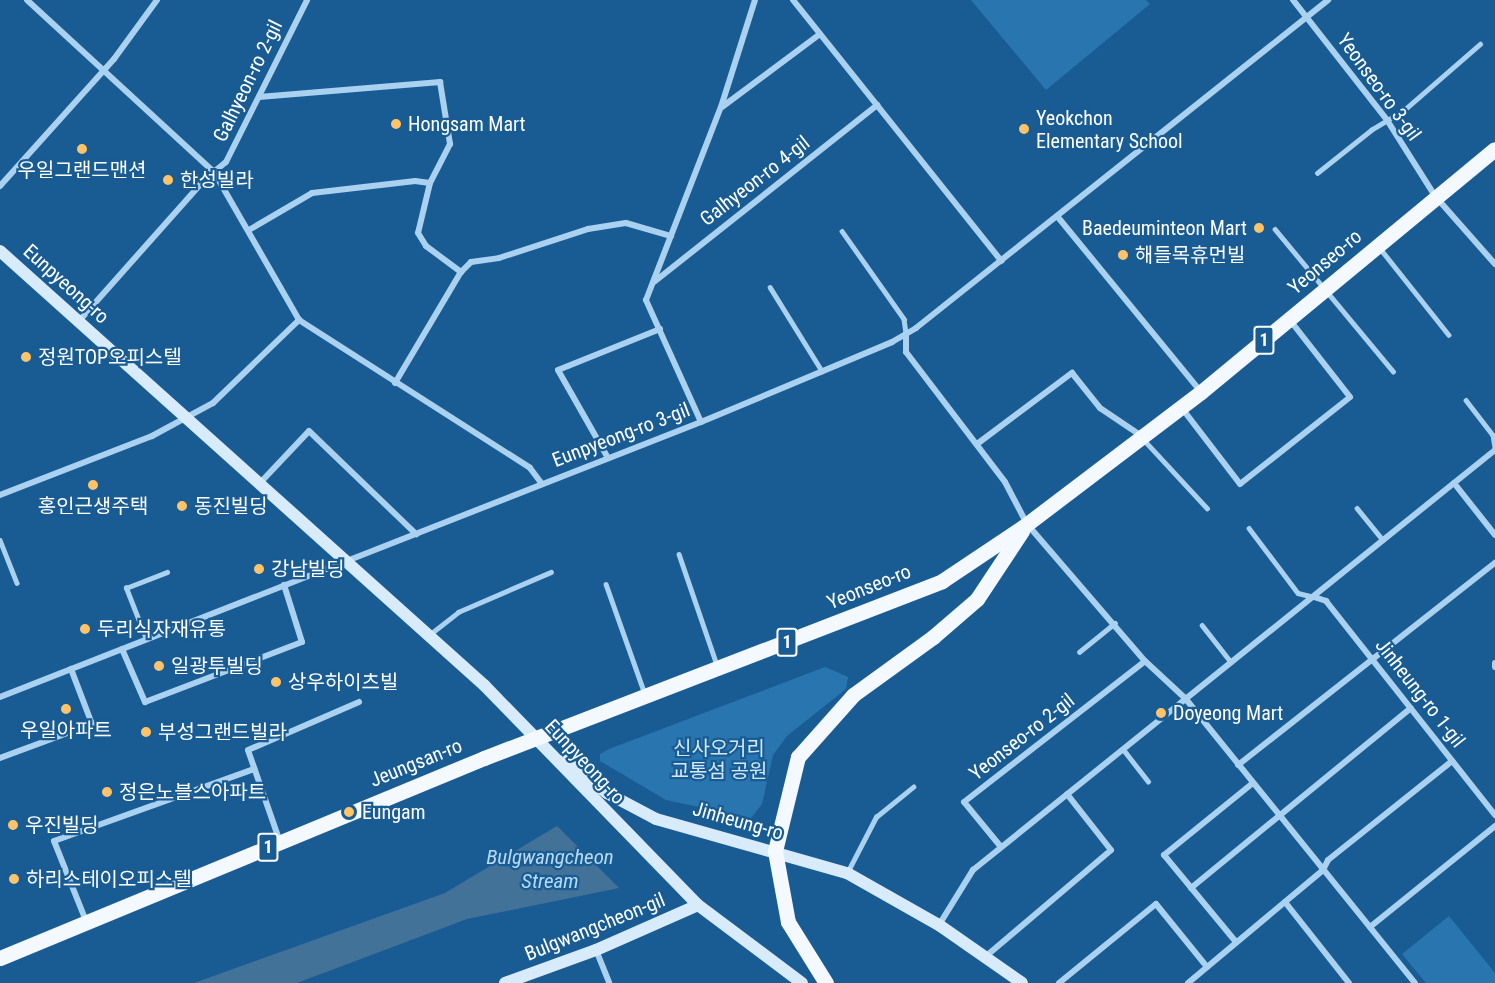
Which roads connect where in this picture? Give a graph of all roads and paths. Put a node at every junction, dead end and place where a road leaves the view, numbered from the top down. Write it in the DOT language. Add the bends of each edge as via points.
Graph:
graph roads {
  1 [pos="27,0"];
  2 [pos="157,0"];
  3 [pos="307,0"];
  4 [pos="755,0"];
  5 [pos="793,0"];
  6 [pos="1293,0"];
  7 [pos="1328,0"];
  8 [pos="1307,17"];
  9 [pos="820,34"];
  10 [pos="1480,44"];
  11 [pos="103,69"];
  12 [pos="259,97"];
  13 [pos="877,105"];
  14 [pos="721,107"];
  15 [pos="1387,120"];
  16 [pos="1495,149"];
  17 [pos="214,172"];
  18 [pos="1317,173"];
  19 [pos="430,183"];
  20 [pos="0,186"];
  21 [pos="1435,196"];
  22 [pos="1057,216"];
  23 [pos="1275,229"];
  24 [pos="249,230"];
  25 [pos="842,231"];
  26 [pos="671,236"];
  27 [pos="1377,245"];
  28 [pos="0,251"];
  29 [pos="1001,261"];
  30 [pos="1495,264"];
  31 [pos="461,272"];
  32 [pos="653,283"];
  33 [pos="770,287"];
  34 [pos="1325,291"];
  35 [pos="1289,319"];
  36 [pos="299,320"];
  37 [pos="79,321"];
  38 [pos="660,329"];
  39 [pos="906,334"];
  40 [pos="1449,335"];
  41 [pos="822,371"];
  42 [pos="1393,371"];
  43 [pos="395,383"];
  44 [pos="1201,392"];
  45 [pos="1466,400"];
  46 [pos="1180,406"];
  47 [pos="187,418"];
  48 [pos="702,422"];
  49 [pos="1140,435"];
  50 [pos="977,444"];
  51 [pos="1495,448"];
  52 [pos="608,458"];
  53 [pos="260,483"];
  54 [pos="1454,483"];
  55 [pos="542,484"];
  56 [pos="0,495"];
  57 [pos="1207,508"];
  58 [pos="1357,508"];
  59 [pos="1027,524"];
  60 [pos="1249,528"];
  61 [pos="416,534"];
  62 [pos="1495,535"];
  63 [pos="0,540"];
  64 [pos="1383,540"];
  65 [pos="679,554"];
  66 [pos="346,561"];
  67 [pos="1495,563"];
  68 [pos="167,572"];
  69 [pos="551,572"];
  70 [pos="17,583"];
  71 [pos="606,584"];
  72 [pos="284,585"];
  73 [pos="1314,597"];
  74 [pos="1115,623"];
  75 [pos="1202,625"];
  76 [pos="429,635"];
  77 [pos="146,639"];
  78 [pos="122,649"];
  79 [pos="1079,652"];
  80 [pos="1372,658"];
  81 [pos="1145,661"];
  82 [pos="1231,662"];
  83 [pos="71,669"];
  84 [pos="719,669"];
  85 [pos="645,694"];
  86 [pos="0,697"];
  87 [pos="1185,698"];
  88 [pos="359,702"];
  89 [pos="1411,708"];
  90 [pos="536,738"];
  91 [pos="1123,749"];
  92 [pos="0,759"];
  93 [pos="1452,760"];
  94 [pos="1238,765"];
  95 [pos="254,769"];
  96 [pos="1148,782"];
  97 [pos="1253,783"];
  98 [pos="913,787"];
  99 [pos="1067,794"];
  100 [pos="1495,814"];
  101 [pos="1279,815"];
  102 [pos="1495,826"];
  103 [pos="280,843"];
  104 [pos="1001,847"];
  105 [pos="775,851"];
  106 [pos="1323,870"];
  107 [pos="847,873"];
  108 [pos="1191,888"];
  109 [pos="1284,902"];
  110 [pos="698,905"];
  111 [pos="86,922"];
  112 [pos="939,925"];
  113 [pos="1370,927"];
  114 [pos="1236,942"];
  115 [pos="596,950"];
  116 [pos="985,957"];
  117 [pos="0,958"];
  118 [pos="1208,967"];
  119 [pos="1192,982"];
  120 [pos="505,983"];
  121 [pos="609,983"];
  122 [pos="802,983"];
  123 [pos="826,983"];
  124 [pos="1022,983"];
  125 [pos="1059,983"];
  126 [pos="1349,983"];
  127 [pos="1415,983"];
  1 -- 11 [label="street"];
  2 -- 11 [label="street"];
  3 -- 12 [label="street, Galhyeon-ro 2-gil"];
  4 -- 14 [label="street, Galhyeon-ro 4-gil"];
  5 -- 9 [label="street"];
  6 -- 8 [label="street, Yeonseo-ro 3-gil"];
  7 -- 8 [label="street, Eunpyeong-ro 3-gil"];
  8 -- 15 [label="street, Yeonseo-ro 3-gil"];
  8 -- 22 [label="street, Eunpyeong-ro 3-gil"];
  9 -- 13 [label="street"];
  9 -- 14 [label="street"];
  10 -- 15 [label="lane"];
  11 -- 17 [label="street"];
  11 -- 20 [label="street"];
  12 -- 17 [label="street, Galhyeon-ro 2-gil" via="226,162"];
  12 -- 19 [label="street" via="440,82 450,144"];
  13 -- 29 [label="street"];
  13 -- 32 [label="street, Galhyeon-ro 4-gil"];
  14 -- 26 [label="street, Galhyeon-ro 4-gil"];
  15 -- 18 [label="lane"];
  15 -- 21 [label="street, Yeonseo-ro 3-gil"];
  16 -- 21 [label="main road, Yeonseo-ro / 1"];
  17 -- 24 [label="street"];
  17 -- 37 [label="street, Galhyeon-ro 2-gil"];
  19 -- 24 [label="street" via="415,181 312,194"];
  19 -- 31 [label="street" via="418,233 426,246"];
  21 -- 27 [label="main road, Yeonseo-ro / 1"];
  21 -- 30 [label="street, Yeonseo-ro 3-gil"];
  22 -- 29 [label="street, Eunpyeong-ro 3-gil"];
  22 -- 44 [label="street"];
  23 -- 34 [label="lane"];
  24 -- 36 [label="street"];
  25 -- 39 [label="lane" via="904,319"];
  26 -- 31 [label="street" via="626,223 588,229 499,258 471,261"];
  26 -- 32 [label="street, Galhyeon-ro 4-gil"];
  27 -- 34 [label="main road, Yeonseo-ro / 1"];
  27 -- 40 [label="lane"];
  28 -- 37 [label="main road, Eunpyeong-ro"];
  29 -- 39 [label="street, Eunpyeong-ro 3-gil"];
  31 -- 43 [label="street"];
  32 -- 38 [label="street, Galhyeon-ro 4-gil" via="646,300"];
  33 -- 41 [label="lane"];
  34 -- 35 [label="main road, Yeonseo-ro / 1"];
  34 -- 42 [label="lane"];
  35 -- 44 [label="main road, Yeonseo-ro / 1"];
  35 -- 46 [label="street" via="1350,397 1240,484"];
  36 -- 43 [label="street"];
  36 -- 47 [label="street" via="221,398"];
  37 -- 47 [label="main road, Eunpyeong-ro"];
  38 -- 48 [label="street, Galhyeon-ro 4-gil"];
  38 -- 52 [label="street" via="558,370"];
  39 -- 41 [label="street, Eunpyeong-ro 3-gil"];
  39 -- 50 [label="street" via="906,352"];
  41 -- 48 [label="street, Eunpyeong-ro 3-gil"];
  43 -- 55 [label="street" via="530,468"];
  44 -- 46 [label="main road, Yeonseo-ro / 1"];
  45 -- 51 [label="lane" via="1493,435"];
  46 -- 49 [label="main road, Yeonseo-ro / 1"];
  47 -- 53 [label="main road, Eunpyeong-ro"];
  47 -- 56 [label="street"];
  48 -- 52 [label="street, Eunpyeong-ro 3-gil"];
  49 -- 50 [label="street" via="1100,408 1072,372"];
  49 -- 57 [label="lane"];
  49 -- 59 [label="main road, Yeonseo-ro / 1"];
  50 -- 59 [label="street" via="1005,482"];
  51 -- 54 [label="street"];
  52 -- 55 [label="street, Eunpyeong-ro 3-gil"];
  53 -- 61 [label="street" via="309,431"];
  53 -- 66 [label="main road, Eunpyeong-ro"];
  54 -- 62 [label="street"];
  54 -- 64 [label="street"];
  55 -- 61 [label="street, Eunpyeong-ro 3-gil"];
  58 -- 64 [label="lane"];
  59 -- 74 [label="street"];
  59 -- 84 [label="main road, Yeonseo-ro / 1" via="942,581"];
  59 -- 105 [label="main road" via="977,599 854,695 809,742 798,757 789,784"];
  60 -- 73 [label="lane" via="1298,593"];
  61 -- 66 [label="street, Eunpyeong-ro 3-gil"];
  63 -- 70 [label="lane"];
  64 -- 73 [label="street"];
  65 -- 84 [label="lane"];
  66 -- 72 [label="street"];
  66 -- 76 [label="main road, Eunpyeong-ro"];
  67 -- 80 [label="street"];
  68 -- 77 [label="lane" via="126,588"];
  69 -- 76 [label="lane" via="458,612"];
  71 -- 85 [label="lane"];
  72 -- 77 [label="street"];
  72 -- 78 [label="street" via="302,642 145,702"];
  73 -- 80 [label="street, Jinheung-ro 1-gil" via="1326,601"];
  73 -- 82 [label="street"];
  74 -- 79 [label="lane"];
  74 -- 81 [label="street"];
  75 -- 82 [label="lane"];
  76 -- 90 [label="main road, Eunpyeong-ro"];
  77 -- 78 [label="street"];
  78 -- 83 [label="street"];
  80 -- 89 [label="street, Jinheung-ro 1-gil"];
  80 -- 94 [label="street"];
  81 -- 87 [label="street"];
  81 -- 104 [label="street, Yeonseo-ro 2-gil" via="964,802"];
  82 -- 87 [label="street"];
  83 -- 86 [label="street"];
  83 -- 92 [label="street" via="92,724"];
  84 -- 85 [label="main road, Yeonseo-ro / 1"];
  85 -- 90 [label="main road, Yeonseo-ro / 1"];
  87 -- 91 [label="street"];
  87 -- 94 [label="street"];
  88 -- 95 [label="street" via="248,750"];
  89 -- 93 [label="street, Jinheung-ro 1-gil"];
  89 -- 101 [label="street"];
  90 -- 103 [label="main road, Jeungsan-ro / 1"];
  90 -- 105 [label="main road, Jinheung-ro" via="602,790 643,813"];
  90 -- 110 [label="main road, Eunpyeong-ro"];
  91 -- 96 [label="lane"];
  91 -- 99 [label="street"];
  93 -- 100 [label="street, Jinheung-ro 1-gil"];
  93 -- 106 [label="street" via="1328,860"];
  94 -- 97 [label="street"];
  95 -- 103 [label="street"];
  95 -- 111 [label="street" via="54,841"];
  97 -- 101 [label="street"];
  97 -- 108 [label="street" via="1164,855"];
  98 -- 107 [label="lane" via="876,817"];
  99 -- 104 [label="street"];
  99 -- 116 [label="street" via="1111,850"];
  101 -- 106 [label="street"];
  101 -- 108 [label="street"];
  102 -- 113 [label="street"];
  103 -- 111 [label="main road, Jeungsan-ro / 1"];
  104 -- 112 [label="street" via="973,870"];
  105 -- 107 [label="main road, Jinheung-ro"];
  105 -- 123 [label="main road" via="788,922"];
  106 -- 109 [label="street"];
  106 -- 113 [label="street"];
  107 -- 112 [label="main road, Jinheung-ro"];
  108 -- 114 [label="street"];
  109 -- 114 [label="street"];
  109 -- 126 [label="street"];
  110 -- 115 [label="main road, Bulgwangcheon-gil"];
  110 -- 122 [label="main road, Eunpyeong-ro"];
  111 -- 117 [label="main road, Jeungsan-ro / 1"];
  112 -- 116 [label="main road, Jinheung-ro"];
  113 -- 127 [label="street"];
  114 -- 118 [label="street"];
  115 -- 120 [label="main road, Bulgwangcheon-gil"];
  115 -- 121 [label="street"];
  116 -- 124 [label="main road, Jinheung-ro"];
  118 -- 119 [label="street"];
  118 -- 125 [label="street" via="1156,904"];
}
